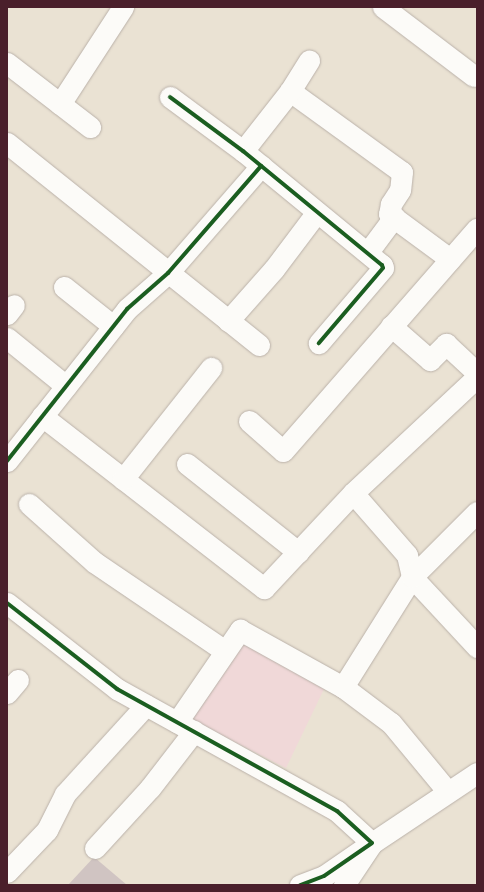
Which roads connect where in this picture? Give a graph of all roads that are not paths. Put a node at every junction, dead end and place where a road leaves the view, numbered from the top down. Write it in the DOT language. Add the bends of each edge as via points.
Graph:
graph roads {
  1 [pos="123,7"];
  2 [pos="383,7"];
  3 [pos="309,61"];
  4 [pos="7,63"];
  5 [pos="474,76"];
  6 [pos="290,91"];
  7 [pos="170,97"];
  8 [pos="60,104"];
  9 [pos="90,127"];
  10 [pos="7,143"];
  11 [pos="243,151"];
  12 [pos="261,166"];
  13 [pos="317,212"];
  14 [pos="394,217"];
  15 [pos="477,229"];
  16 [pos="368,252"];
  17 [pos="450,259"];
  18 [pos="168,274"];
  19 [pos="64,287"];
  20 [pos="228,321"];
  21 [pos="113,326"];
  22 [pos="391,326"];
  23 [pos="7,338"];
  24 [pos="318,343"];
  25 [pos="259,345"];
  26 [pos="211,368"];
  27 [pos="477,373"];
  28 [pos="477,377"];
  29 [pos="66,386"];
  30 [pos="42,416"];
  31 [pos="248,421"];
  32 [pos="7,461"];
  33 [pos="187,464"];
  34 [pos="123,479"];
  35 [pos="352,494"];
  36 [pos="29,504"];
  37 [pos="477,512"];
  38 [pos="298,552"];
  39 [pos="412,577"];
  40 [pos="7,604"];
  41 [pos="477,647"];
  42 [pos="225,651"];
  43 [pos="343,687"];
  44 [pos="146,705"];
  45 [pos="185,727"];
  46 [pos="477,773"];
  47 [pos="448,792"];
  48 [pos="372,843"];
  49 [pos="95,848"];
  50 [pos="7,872"];
  51 [pos="300,885"];
  52 [pos="344,885"];
  1 -- 8 [label="street"];
  2 -- 5 [label="street"];
  3 -- 6 [label="street"];
  4 -- 8 [label="street"];
  6 -- 11 [label="street"];
  6 -- 14 [label="street" via="402,172 400,190 389,214"];
  7 -- 11 [label="street"];
  8 -- 9 [label="street"];
  10 -- 18 [label="street"];
  11 -- 12 [label="street"];
  12 -- 13 [label="street"];
  12 -- 18 [label="street"];
  13 -- 16 [label="street"];
  13 -- 20 [label="street" via="274,269"];
  14 -- 16 [label="street"];
  14 -- 17 [label="street"];
  15 -- 17 [label="street"];
  16 -- 24 [label="street" via="383,268"];
  17 -- 22 [label="street"];
  18 -- 20 [label="street"];
  18 -- 21 [label="street" via="127,309"];
  19 -- 21 [label="street"];
  20 -- 25 [label="street"];
  21 -- 29 [label="street"];
  22 -- 27 [label="street" via="430,360 446,344"];
  22 -- 31 [label="street" via="283,451"];
  23 -- 29 [label="street"];
  26 -- 34 [label="street"];
  28 -- 35 [label="street"];
  29 -- 30 [label="street"];
  30 -- 32 [label="street"];
  30 -- 34 [label="street"];
  33 -- 38 [label="street"];
  34 -- 38 [label="street" via="264,588"];
  35 -- 38 [label="street"];
  35 -- 39 [label="street" via="406,556"];
  36 -- 42 [label="street" via="94,562"];
  37 -- 39 [label="street"];
  39 -- 41 [label="street"];
  39 -- 43 [label="street"];
  40 -- 44 [label="street" via="117,689"];
  42 -- 43 [label="street" via="240,630"];
  42 -- 45 [label="street"];
  43 -- 47 [label="street" via="391,723"];
  44 -- 45 [label="street"];
  44 -- 50 [label="street" via="65,794 47,830"];
  45 -- 48 [label="street" via="337,811"];
  45 -- 49 [label="street" via="150,788"];
  46 -- 47 [label="street"];
  47 -- 48 [label="street"];
  48 -- 51 [label="street" via="324,876"];
  48 -- 52 [label="street"];
}
